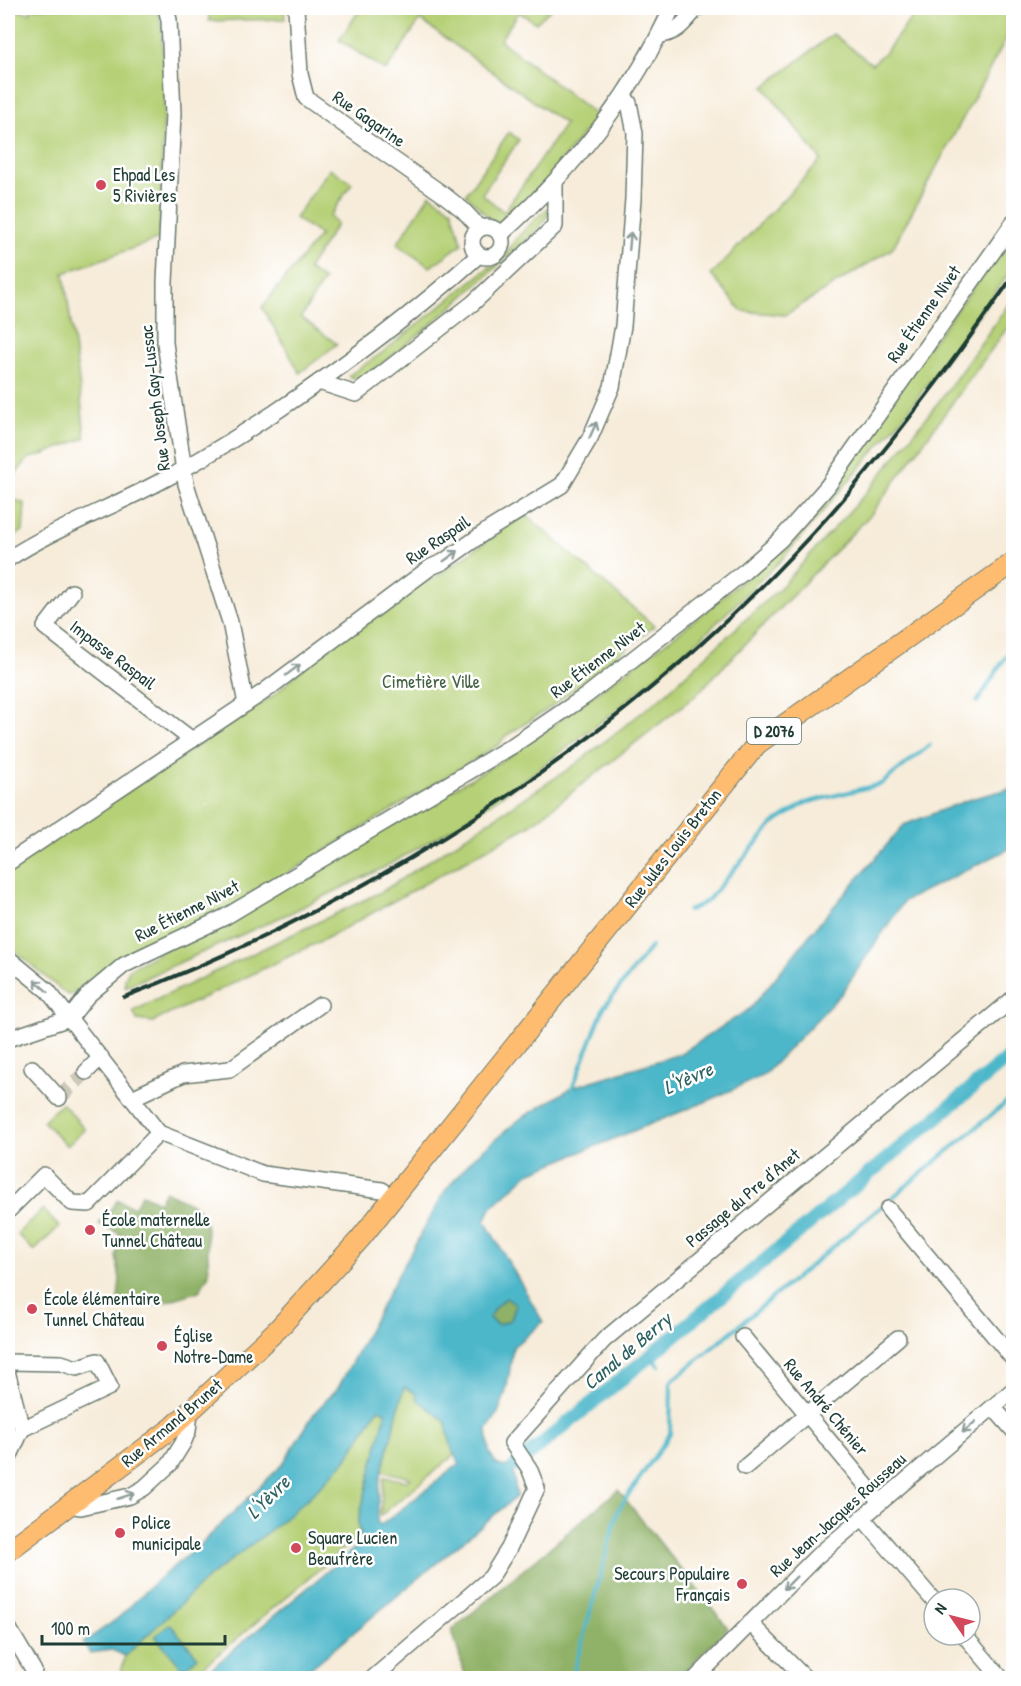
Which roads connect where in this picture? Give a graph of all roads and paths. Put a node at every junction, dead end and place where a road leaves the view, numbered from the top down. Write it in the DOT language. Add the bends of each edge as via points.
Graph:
graph roads {
  1 [pos="166,8"];
  2 [pos="296,8"];
  3 [pos="672,8"];
  4 [pos="697,8"];
  5 [pos="659,35"];
  6 [pos="624,96"];
  7 [pos="555,182"];
  8 [pos="1014,222"];
  9 [pos="480,228"];
  10 [pos="500,235"];
  11 [pos="479,255"];
  12 [pos="320,382"];
  13 [pos="183,469"];
  14 [pos="8,559"];
  15 [pos="1014,561"];
  16 [pos="72,592"];
  17 [pos="246,704"];
  18 [pos="192,740"];
  19 [pos="8,863"];
  20 [pos="8,958"];
  21 [pos="1014,998"];
  22 [pos="320,1005"];
  23 [pos="70,1018"];
  24 [pos="8,1040"];
  25 [pos="101,1057"];
  26 [pos="32,1068"];
  27 [pos="86,1072"];
  28 [pos="59,1098"];
  29 [pos="132,1098"];
  30 [pos="159,1133"];
  31 [pos="393,1198"];
  32 [pos="888,1209"];
  33 [pos="8,1211"];
  34 [pos="743,1337"];
  35 [pos="898,1338"];
  36 [pos="1014,1360"];
  37 [pos="8,1362"];
  38 [pos="8,1375"];
  39 [pos="1014,1389"];
  40 [pos="993,1407"];
  41 [pos="190,1412"];
  42 [pos="806,1415"];
  43 [pos="22,1429"];
  44 [pos="1014,1431"];
  45 [pos="8,1460"];
  46 [pos="745,1467"];
  47 [pos="880,1502"];
  48 [pos="69,1505"];
  49 [pos="862,1517"];
  50 [pos="8,1551"];
  51 [pos="923,1587"];
  52 [pos="750,1623"];
  53 [pos="8,1627"];
  54 [pos="974,1647"];
  55 [pos="34,1671"];
  56 [pos="373,1678"];
  57 [pos="696,1678"];
  58 [pos="806,1678"];
  59 [pos="1001,1678"];
  1 -- 13 [label="street, Rue Joseph Gay-Lussac" via="173,114 165,343"];
  2 -- 9 [label="street, Rue Gagarine" via="300,74 306,98 444,195"];
  3 -- 5 [label="street"];
  4 -- 5 [label="street" via="677,30"];
  5 -- 6 [label="street"];
  6 -- 7 [label="street"];
  17 -- 6 [label="street, Rue Raspail, one-way" via="431,567 562,485 590,438 612,387 623,326 635,133"];
  7 -- 10 [label="street"];
  7 -- 12 [label="street" via="555,226 473,303 356,394"];
  8 -- 23 [label="street, Rue Étienne Nivet" via="827,488 780,540 745,571 587,695 512,746 225,917 124,964 88,995"];
  9 -- 10 [label="street" via="494,228"];
  9 -- 11 [label="street" via="472,242"];
  10 -- 11 [label="street" via="499,252 487,257"];
  11 -- 12 [label="street" via="386,334"];
  12 -- 13 [label="street"];
  13 -- 14 [label="street"];
  13 -- 17 [label="street, Rue Joseph Gay-Lussac" via="230,622"];
  15 -- 31 [label="main road, Rue Jules Louis Breton / D 2076" via="757,744"];
  16 -- 18 [label="street, Impasse Raspail" via="45,627"];
  17 -- 18 [label="street, Rue Raspail"];
  18 -- 19 [label="street, Rue Raspail"];
  23 -- 20 [label="street, one-way" via="48,991"];
  21 -- 56 [label="street, Passage du Pre d’Anet" via="604,1340 515,1449 537,1488 509,1548 433,1615 415,1642"];
  22 -- 29 [label="street" via="230,1069 183,1074"];
  23 -- 24 [label="street"];
  23 -- 25 [label="street"];
  25 -- 27 [label="street"];
  25 -- 29 [label="street"];
  26 -- 28 [label="street"];
  29 -- 30 [label="street"];
  30 -- 31 [label="street" via="263,1174 382,1190"];
  30 -- 33 [label="street" via="89,1204 72,1203 44,1175"];
  31 -- 41 [label="main road, Rue Armand Brunet / D 2076" via="291,1315"];
  32 -- 36 [label="street"];
  34 -- 42 [label="street, Rue André Chénier"];
  35 -- 42 [label="street"];
  37 -- 43 [label="street" via="61,1363 77,1368 97,1361 110,1387"];
  38 -- 43 [label="street"];
  39 -- 40 [label="street, Rue Jean-Jacques Rousseau"];
  40 -- 44 [label="street"];
  40 -- 47 [label="street, Rue Jean-Jacques Rousseau, one-way"];
  41 -- 48 [label="main road, Rue Armand Brunet / D 2076"];
  48 -- 41 [label="street, one-way" via="81,1507 130,1496 144,1488 170,1464 183,1443"];
  42 -- 46 [label="street"];
  42 -- 47 [label="street, Rue André Chénier"];
  43 -- 45 [label="street"];
  47 -- 49 [label="street, Rue Jean-Jacques Rousseau"];
  48 -- 50 [label="main road, Rue Armand Brunet / D 2076"];
  49 -- 51 [label="street"];
  49 -- 52 [label="street, Rue Jean-Jacques Rousseau, one-way"];
  52 -- 57 [label="street, Rue Jean-Jacques Rousseau"];
  52 -- 58 [label="street"];
  53 -- 55 [label="street"];
  54 -- 59 [label="street"];
}
